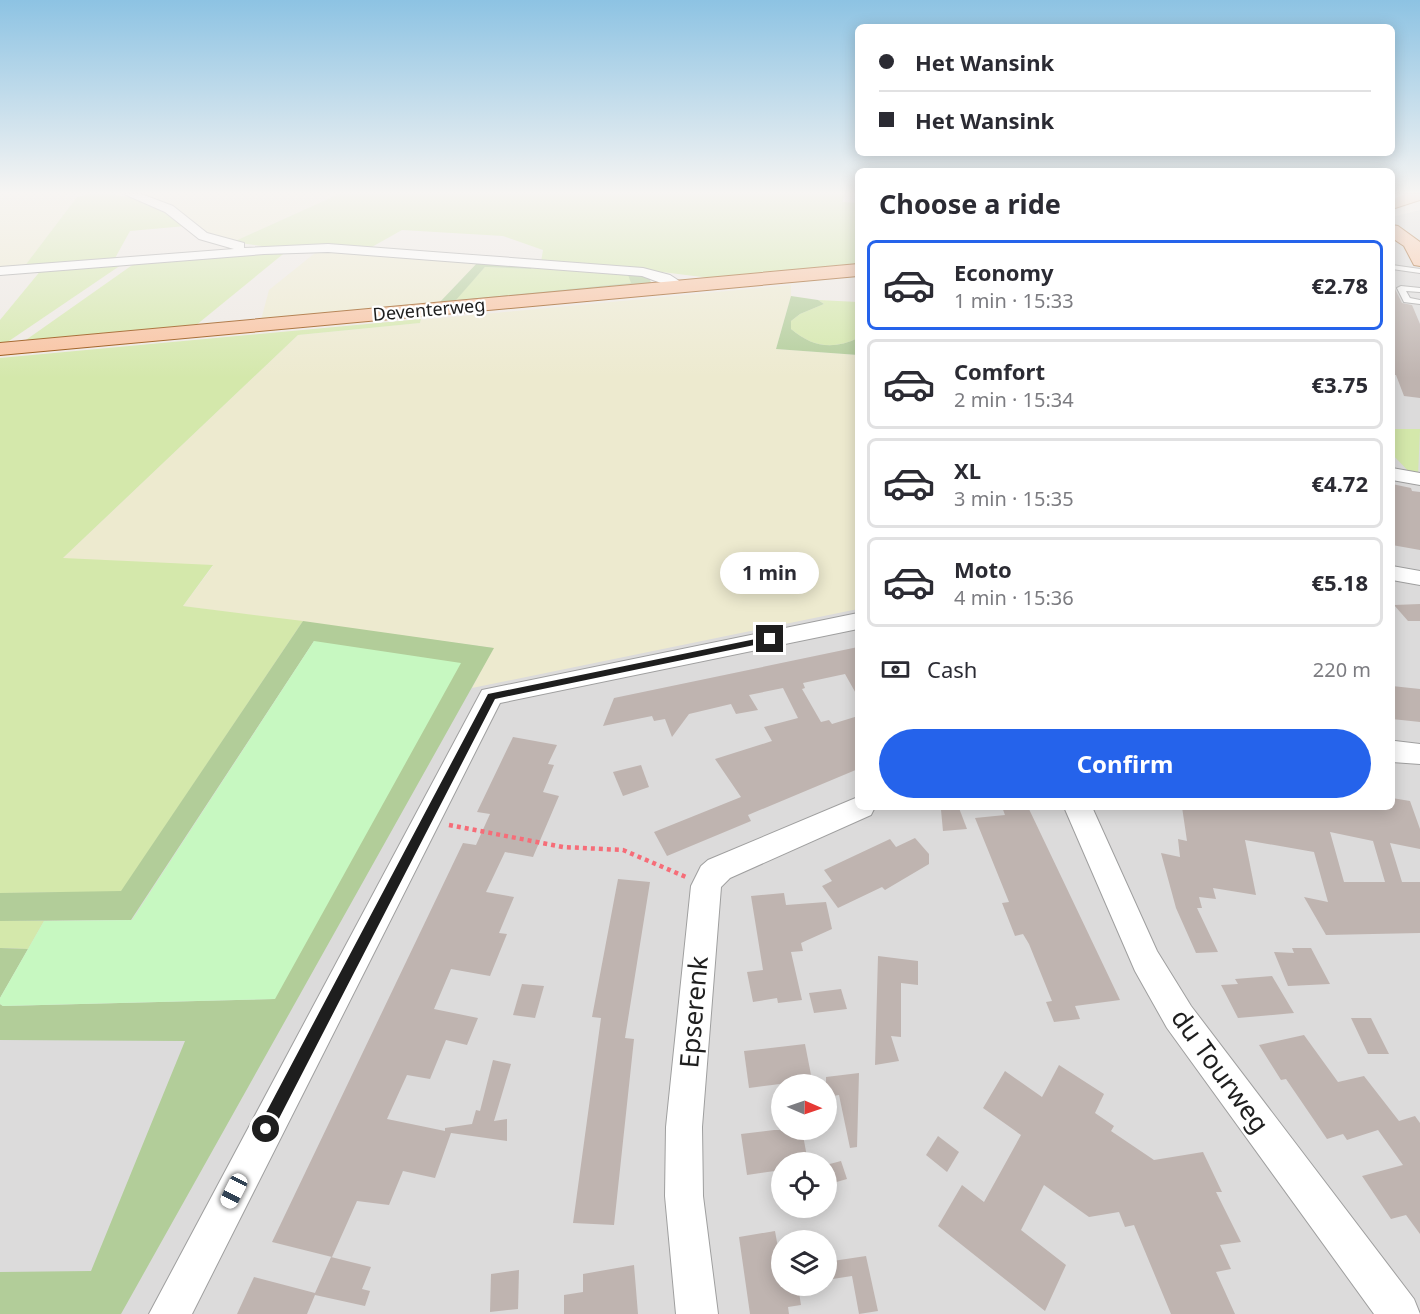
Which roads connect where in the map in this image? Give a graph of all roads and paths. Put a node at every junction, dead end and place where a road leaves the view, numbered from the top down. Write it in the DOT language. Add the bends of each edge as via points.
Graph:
graph roads {
  1 [pos="197,255"];
  2 [pos="432,255"];
  3 [pos="855,270"];
  4 [pos="0,271"];
  5 [pos="680,286"];
  6 [pos="1420,290"];
  7 [pos="1420,302"];
  8 [pos="0,350"];
  9 [pos="1395,475"];
  10 [pos="1420,479"];
  11 [pos="1395,574"];
  12 [pos="1420,578"];
  13 [pos="855,622"];
  14 [pos="1395,751"];
  15 [pos="1420,754"];
  16 [pos="855,809"];
  17 [pos="1078,810"];
  18 [pos="426,820"];
  19 [pos="706,886"];
  20 [pos="170,1314"];
  21 [pos="697,1314"];
  22 [pos="1399,1314"];
  1 -- 4 [label="street"];
  2 -- 5 [label="street" via="632,271 656,275"];
  3 -- 5 [label="main road, Deventerweg"];
  5 -- 8 [label="main road, Deventerweg"];
  6 -- 7 [label="lane" via="1401,288 1403,298"];
  9 -- 10 [label="street"];
  11 -- 12 [label="street"];
  13 -- 18 [label="street" via="491,696"];
  14 -- 15 [label="street"];
  16 -- 19 [label="street" via="719,869"];
  17 -- 22 [label="street, du Tourweg" via="1146,961 1179,1017"];
  18 -- 19 [label="path" via="563,847 623,850"];
  18 -- 20 [label="street"];
  19 -- 21 [label="street, Epserenk" via="684,1148 684,1196"];
}
